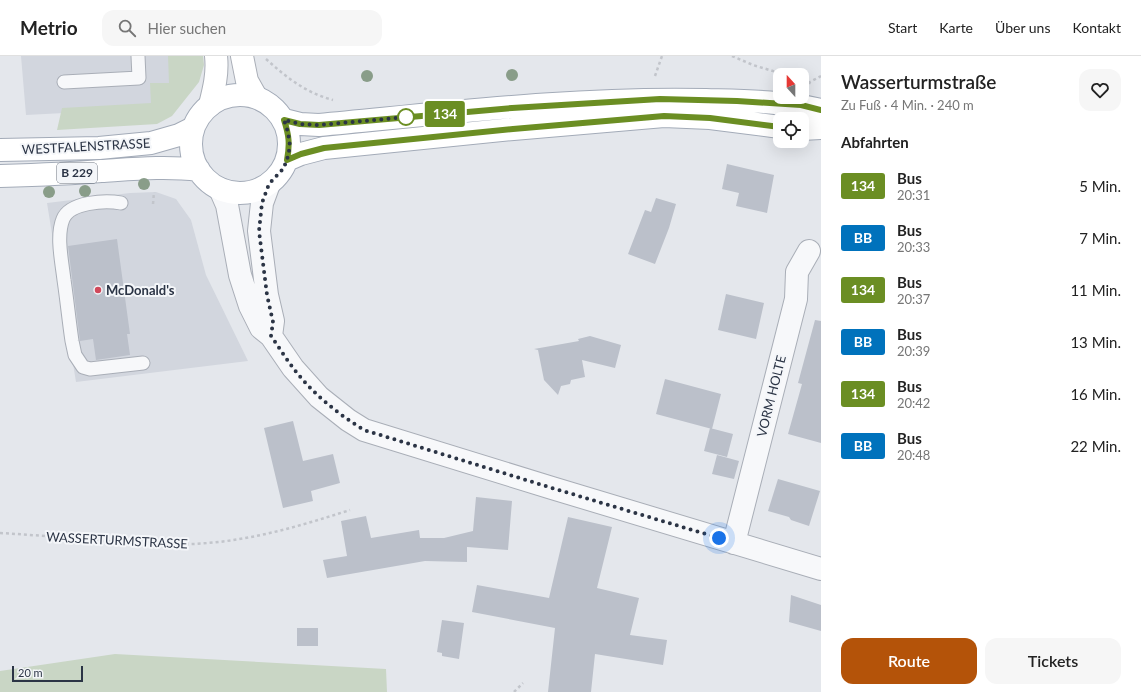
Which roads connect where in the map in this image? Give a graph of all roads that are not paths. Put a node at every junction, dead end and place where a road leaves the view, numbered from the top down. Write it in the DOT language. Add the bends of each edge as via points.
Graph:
graph roads {
  1 [pos="138,56"];
  2 [pos="216,56"];
  3 [pos="242,56"];
  4 [pos="64,82"];
  5 [pos="256,97"];
  6 [pos="210,105"];
  7 [pos="821,110"];
  8 [pos="284,120"];
  9 [pos="773,126"];
  10 [pos="194,128"];
  11 [pos="821,128"];
  12 [pos="809,129"];
  13 [pos="0,150"];
  14 [pos="287,160"];
  15 [pos="199,170"];
  16 [pos="0,176"];
  17 [pos="269,184"];
  18 [pos="220,188"];
  19 [pos="121,203"];
  20 [pos="809,251"];
  21 [pos="271,336"];
  22 [pos="143,363"];
  23 [pos="734,542"];
  24 [pos="821,569"];
  1 -- 4 [label="lane" via="139,78"];
  2 -- 6 [label="main road" via="215,86"];
  3 -- 5 [label="main road" via="247,81"];
  5 -- 6 [label="main road" via="232,95"];
  5 -- 8 [label="main road" via="267,102"];
  6 -- 10 [label="main road"];
  7 -- 8 [label="main road" via="801,105 660,99 520,107 319,125"];
  8 -- 14 [label="main road" via="290,146"];
  9 -- 14 [label="main road" via="710,118 664,116 324,148"];
  10 -- 13 [label="main road, WESTFALENSTRASSE / B 229" via="178,136 152,143 99,148"];
  10 -- 15 [label="main road" via="191,147"];
  11 -- 12 [label="main road"];
  14 -- 17 [label="main road" via="283,169"];
  15 -- 16 [label="main road, WESTFALENSTRASSE / B 229" via="154,168"];
  15 -- 18 [label="main road" via="208,181"];
  17 -- 18 [label="main road" via="260,189 240,193"];
  17 -- 21 [label="street" via="262,203 259,231 273,322"];
  18 -- 21 [label="street" via="227,205 240,274 250,306 261,328"];
  19 -- 22 [label="lane" via="92,203 73,208 63,218 60,228 60,249 72,341 75,355 83,367 90,369"];
  20 -- 23 [label="street, VORM HOLTE" via="798,272 796,299"];
  21 -- 23 [label="street" via="293,368 319,397 364,430"];
  23 -- 24 [label="street"];
}
